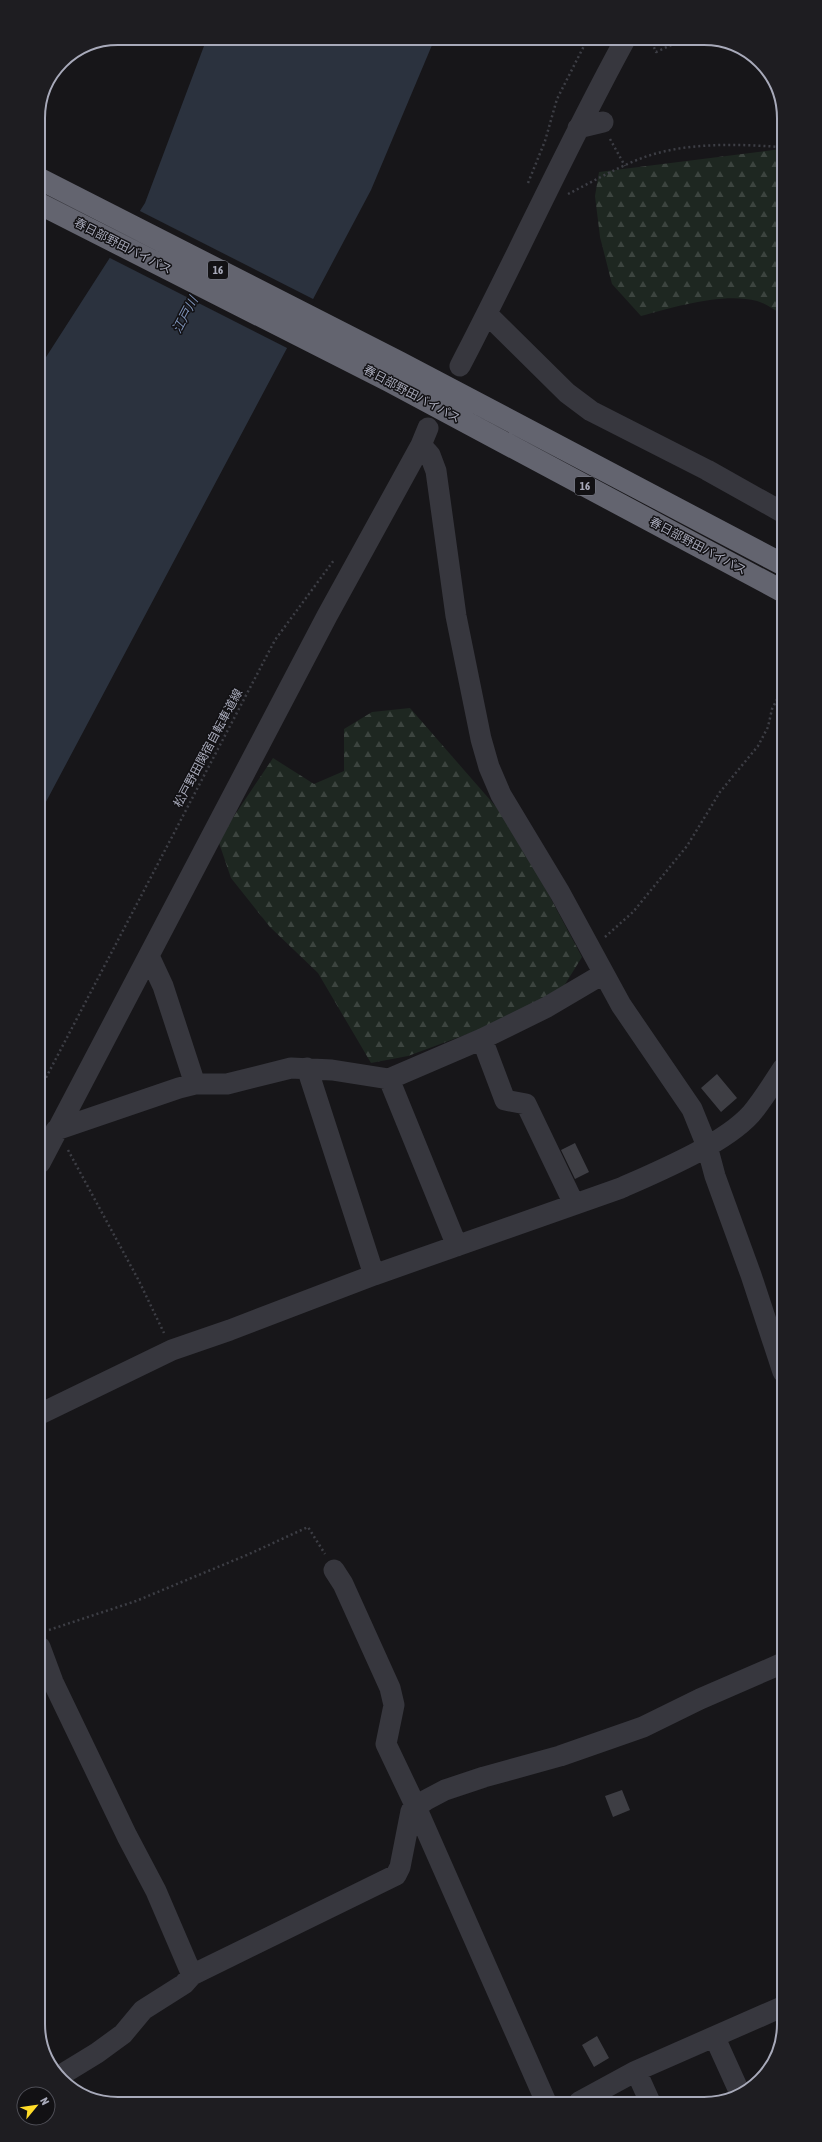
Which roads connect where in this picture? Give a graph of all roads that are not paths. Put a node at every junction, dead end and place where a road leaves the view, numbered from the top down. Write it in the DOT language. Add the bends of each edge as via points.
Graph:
graph roads {
  1 [pos="622,45"];
  2 [pos="602,123"];
  3 [pos="578,128"];
  4 [pos="45,182"];
  5 [pos="45,207"];
  6 [pos="487,314"];
  7 [pos="460,366"];
  8 [pos="777,509"];
  9 [pos="777,561"];
  10 [pos="777,588"];
  11 [pos="149,956"];
  12 [pos="603,974"];
  13 [pos="482,1040"];
  14 [pos="308,1068"];
  15 [pos="777,1076"];
  16 [pos="389,1078"];
  17 [pos="195,1084"];
  18 [pos="57,1130"];
  19 [pos="707,1146"];
  20 [pos="45,1153"];
  21 [pos="574,1204"];
  22 [pos="456,1246"];
  23 [pos="374,1275"];
  24 [pos="777,1354"];
  25 [pos="45,1412"];
  26 [pos="334,1570"];
  27 [pos="45,1662"];
  28 [pos="777,1666"];
  29 [pos="46,1685"];
  30 [pos="416,1807"];
  31 [pos="192,1975"];
  32 [pos="777,2009"];
  33 [pos="715,2038"];
  34 [pos="636,2071"];
  35 [pos="64,2074"];
  36 [pos="738,2088"];
  37 [pos="544,2097"];
  38 [pos="588,2097"];
  39 [pos="648,2097"];
  1 -- 3 [label="street"];
  2 -- 3 [label="street"];
  3 -- 6 [label="street"];
  4 -- 9 [label="highway, 春日部野田バイパス / 16" via="399,362"];
  5 -- 10 [label="highway, 春日部野田バイパス / 16" via="389,382"];
  6 -- 7 [label="street"];
  6 -- 8 [label="street" via="567,393 591,411"];
  11 -- 12 [label="street" via="424,437 436,471 456,616 489,767 501,795 560,892"];
  11 -- 17 [label="street" via="163,986"];
  11 -- 18 [label="street"];
  12 -- 13 [label="street" via="547,1007"];
  12 -- 19 [label="street" via="645,1042 692,1109"];
  13 -- 16 [label="street"];
  13 -- 21 [label="street" via="505,1100 526,1104"];
  14 -- 16 [label="street"];
  14 -- 17 [label="street" via="291,1068 227,1084"];
  14 -- 23 [label="street"];
  15 -- 19 [label="street" via="750,1114"];
  16 -- 22 [label="street"];
  17 -- 18 [label="street"];
  18 -- 20 [label="street"];
  19 -- 21 [label="street" via="621,1188"];
  19 -- 24 [label="street"];
  21 -- 22 [label="street"];
  22 -- 23 [label="street"];
  23 -- 25 [label="street" via="172,1350"];
  26 -- 30 [label="street" via="343,1584 390,1688 394,1705 386,1744"];
  27 -- 29 [label="street"];
  28 -- 30 [label="street" via="643,1727 560,1756 445,1790"];
  29 -- 31 [label="street" via="156,1891"];
  30 -- 31 [label="street" via="412,1811 396,1875"];
  30 -- 37 [label="street"];
  31 -- 35 [label="street" via="184,1984 143,2010 123,2034"];
  32 -- 33 [label="street"];
  33 -- 34 [label="street"];
  33 -- 36 [label="street"];
  34 -- 38 [label="street"];
  34 -- 39 [label="street"];
}
